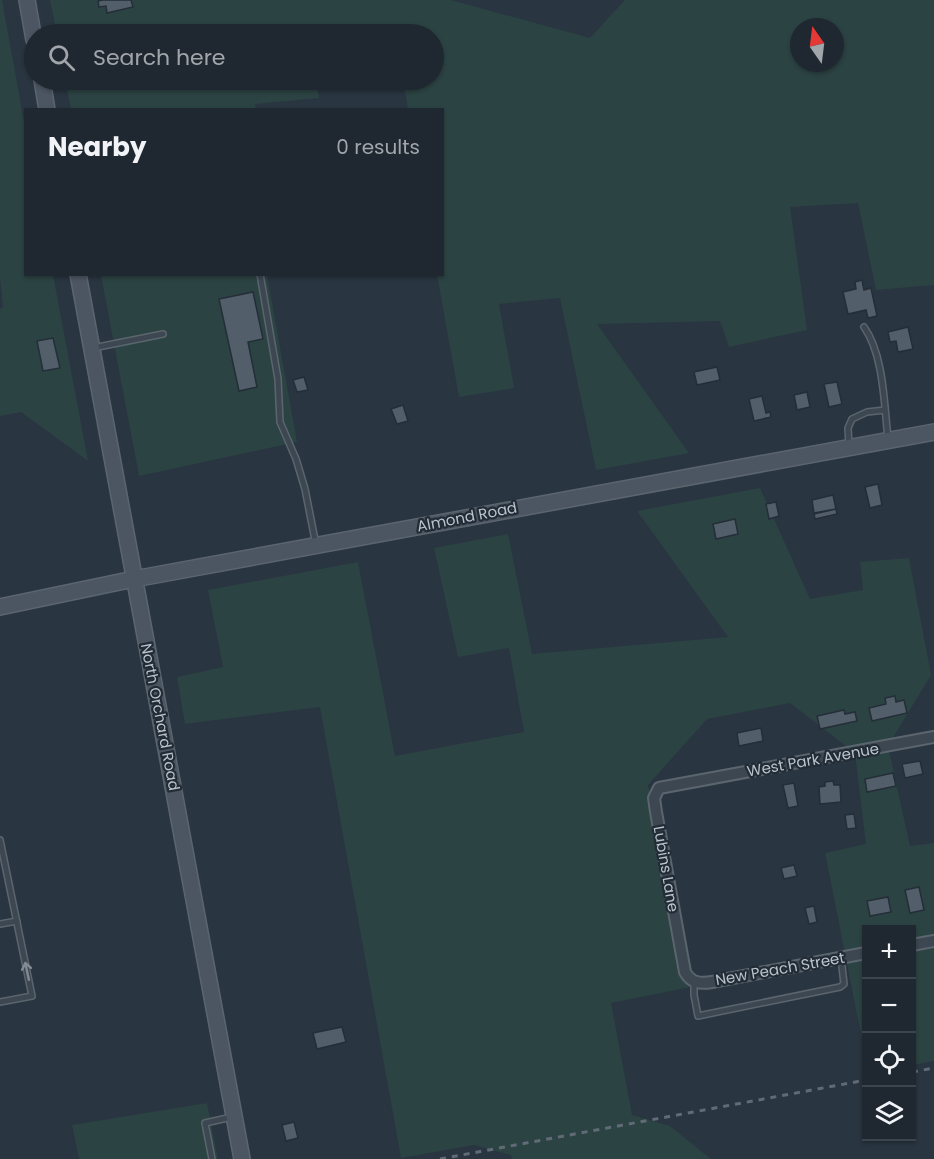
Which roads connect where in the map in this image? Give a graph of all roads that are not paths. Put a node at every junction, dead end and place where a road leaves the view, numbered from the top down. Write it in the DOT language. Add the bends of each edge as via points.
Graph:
graph roads {
  1 [pos="27,0"];
  2 [pos="31,24"];
  3 [pos="44,90"];
  4 [pos="47,108"];
  5 [pos="78,276"];
  6 [pos="260,276"];
  7 [pos="864,327"];
  8 [pos="163,334"];
  9 [pos="91,348"];
  10 [pos="885,410"];
  11 [pos="934,432"];
  12 [pos="888,440"];
  13 [pos="849,447"];
  14 [pos="316,545"];
  15 [pos="134,579"];
  16 [pos="0,607"];
  17 [pos="934,737"];
  18 [pos="693,782"];
  19 [pos="0,840"];
  20 [pos="17,921"];
  21 [pos="0,924"];
  22 [pos="934,941"];
  23 [pos="916,944"];
  24 [pos="862,955"];
  25 [pos="841,958"];
  26 [pos="694,982"];
  27 [pos="0,1002"];
  28 [pos="234,1116"];
  29 [pos="212,1159"];
  30 [pos="242,1159"];
  1 -- 2 [label="street"];
  3 -- 4 [label="street"];
  5 -- 9 [label="street, North Orchard Road"];
  6 -- 14 [label="lane" via="278,379 280,422 305,489"];
  7 -- 10 [label="lane" via="872,338"];
  8 -- 9 [label="lane"];
  9 -- 15 [label="street, North Orchard Road"];
  10 -- 12 [label="lane"];
  10 -- 13 [label="lane" via="852,418"];
  11 -- 12 [label="street, Almond Road"];
  12 -- 13 [label="street, Almond Road"];
  13 -- 14 [label="street, Almond Road"];
  14 -- 15 [label="street, Almond Road"];
  15 -- 16 [label="street, Almond Road"];
  15 -- 28 [label="street, North Orchard Road"];
  17 -- 18 [label="street, West Park Avenue"];
  18 -- 26 [label="street, Lubins Lane" via="659,788 654,798 685,972"];
  19 -- 20 [label="lane"];
  20 -- 21 [label="lane"];
  27 -- 20 [label="lane, one-way" via="32,996"];
  22 -- 23 [label="street"];
  24 -- 25 [label="street, New Peach Street"];
  25 -- 26 [label="street, New Peach Street" via="702,984"];
  25 -- 26 [label="lane" via="844,984 840,987 698,1016"];
  28 -- 29 [label="lane" via="205,1123"];
  28 -- 30 [label="street, North Orchard Road"];
}
